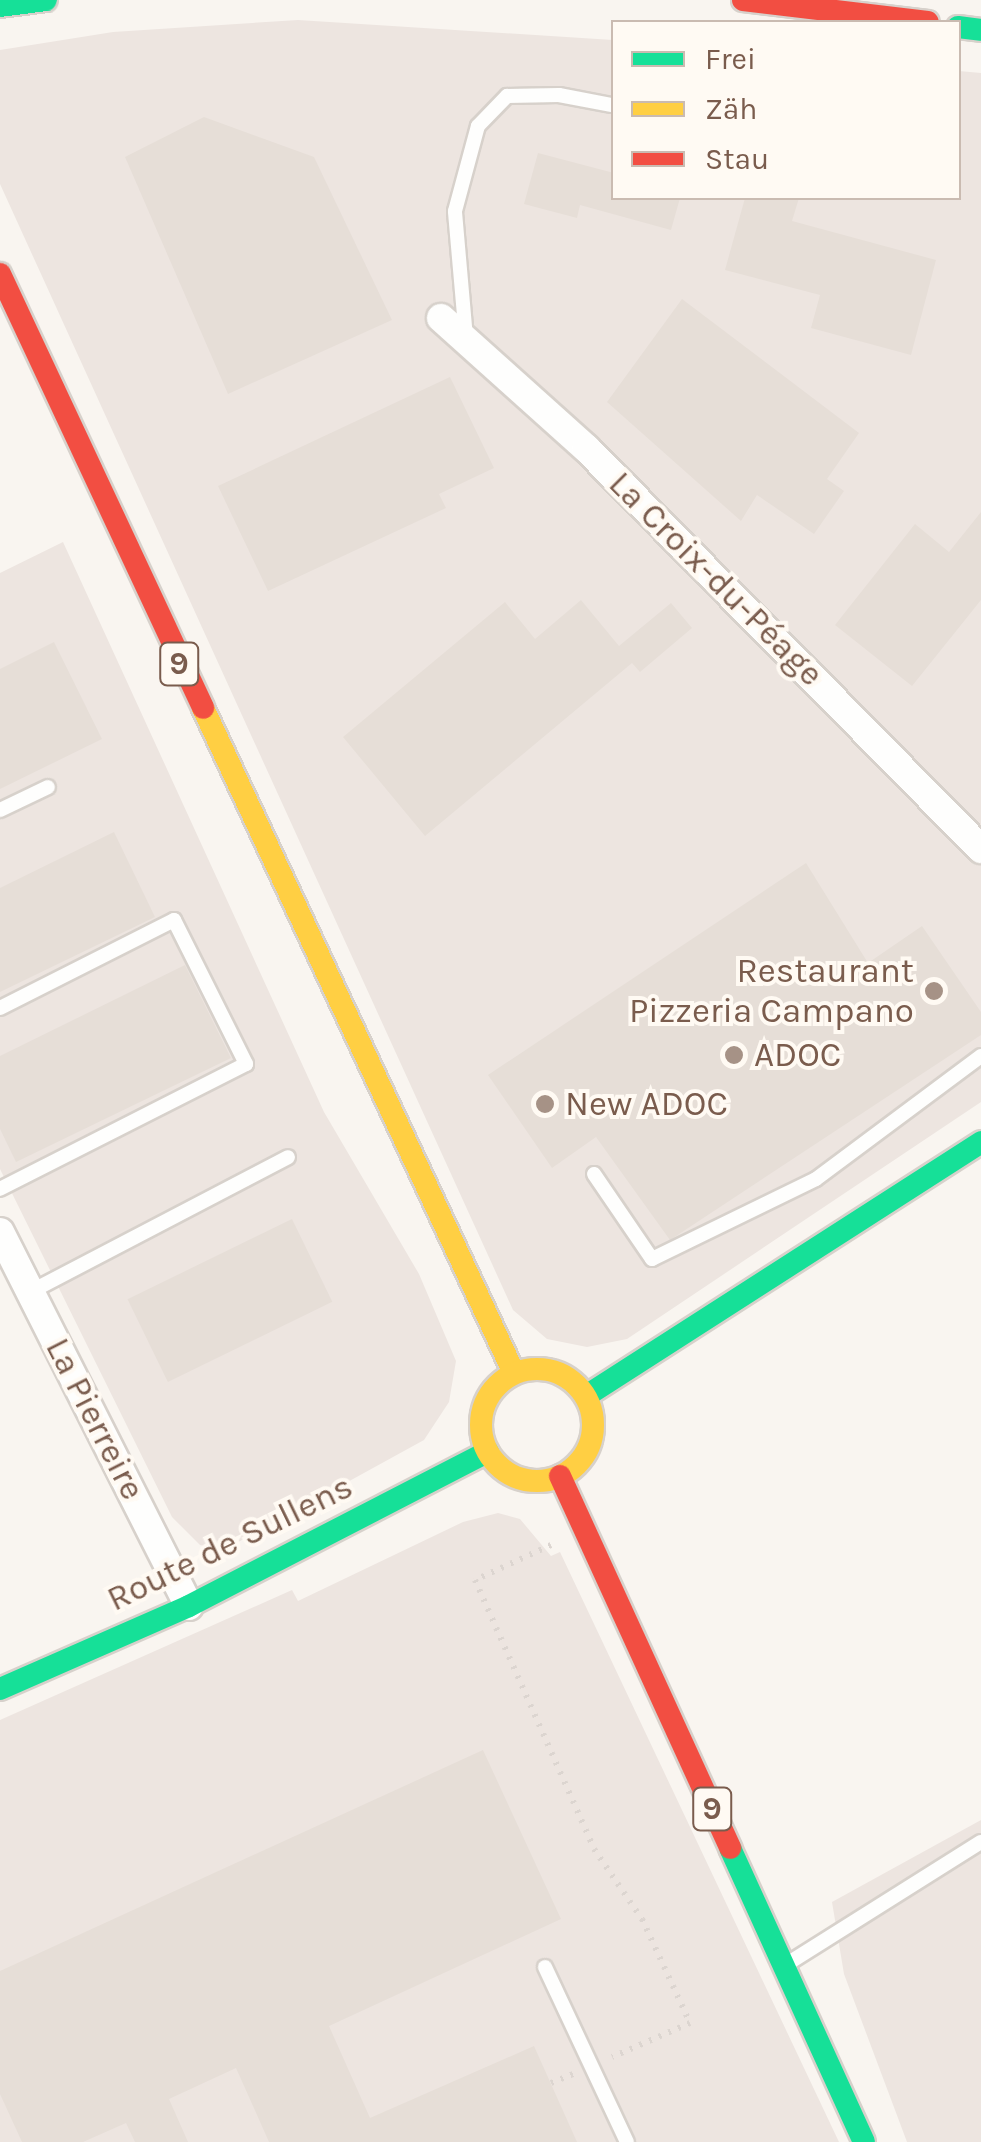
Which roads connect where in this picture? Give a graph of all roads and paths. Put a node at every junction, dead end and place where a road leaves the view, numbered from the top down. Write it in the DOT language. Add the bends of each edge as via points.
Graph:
graph roads {
  1 [pos="46,0"];
  2 [pos="742,0"];
  3 [pos="0,6"];
  4 [pos="911,20"];
  5 [pos="611,105"];
  6 [pos="0,274"];
  7 [pos="442,318"];
  8 [pos="466,338"];
  9 [pos="48,786"];
  10 [pos="0,810"];
  11 [pos="981,849"];
  12 [pos="0,1008"];
  13 [pos="981,1056"];
  14 [pos="981,1142"];
  15 [pos="288,1157"];
  16 [pos="594,1174"];
  17 [pos="0,1188"];
  18 [pos="0,1232"];
  19 [pos="30,1292"];
  20 [pos="514,1373"];
  21 [pos="586,1396"];
  22 [pos="488,1452"];
  23 [pos="560,1476"];
  24 [pos="552,1545"];
  25 [pos="188,1606"];
  26 [pos="0,1688"];
  27 [pos="981,1842"];
  28 [pos="785,1965"];
  29 [pos="545,1967"];
  30 [pos="592,2065"];
  31 [pos="551,2083"];
  32 [pos="627,2142"];
  33 [pos="864,2142"];
  1 -- 3 [label="main road"];
  2 -- 4 [label="main road"];
  5 -- 8 [label="lane" via="558,94 507,96 478,126 456,211"];
  6 -- 20 [label="main road, 9"];
  7 -- 8 [label="street, La Croix-du-Péage"];
  8 -- 11 [label="street, La Croix-du-Péage" via="586,448"];
  9 -- 10 [label="lane"];
  12 -- 17 [label="lane" via="174,920 246,1064"];
  13 -- 16 [label="lane" via="816,1179 652,1259"];
  14 -- 21 [label="main road"];
  15 -- 19 [label="lane"];
  18 -- 19 [label="street, La Pierreire"];
  19 -- 25 [label="street, La Pierreire"];
  20 -- 21 [label="main road" via="562,1374"];
  20 -- 22 [label="main road" via="484,1407"];
  21 -- 23 [label="main road" via="593,1433 575,1466"];
  22 -- 23 [label="main road" via="519,1478"];
  22 -- 25 [label="main road, Route de Sullens"];
  23 -- 28 [label="main road, 9"];
  24 -- 30 [label="path" via="474,1580 594,1848 642,1919 690,2023"];
  25 -- 26 [label="main road, Route de Sullens"];
  27 -- 28 [label="lane"];
  28 -- 33 [label="main road, 9"];
  29 -- 30 [label="lane"];
  30 -- 31 [label="path"];
  30 -- 32 [label="lane"];
}
